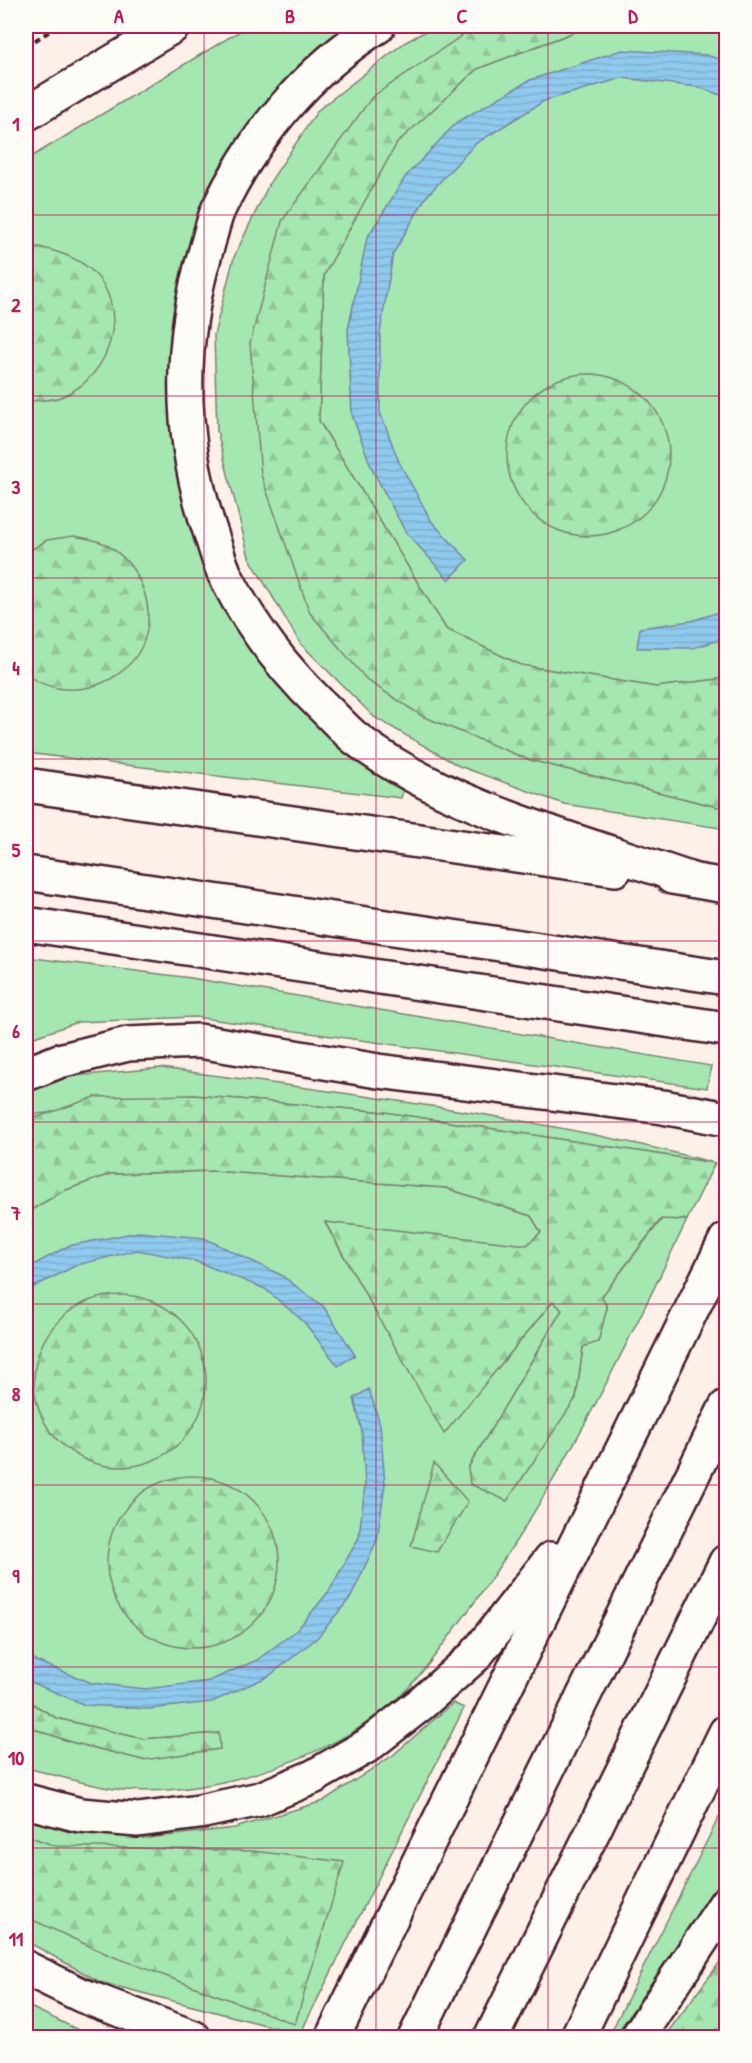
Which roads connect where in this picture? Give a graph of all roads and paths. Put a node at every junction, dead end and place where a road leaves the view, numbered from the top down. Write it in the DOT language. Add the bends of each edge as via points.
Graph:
graph roads {
  1 [pos="58,26"];
  2 [pos="173,26"];
  3 [pos="378,26"];
  4 [pos="26,46"];
  5 [pos="26,114"];
  6 [pos="26,785"];
  7 [pos="26,873"];
  8 [pos="692,880"];
  9 [pos="726,886"];
  10 [pos="26,924"];
  11 [pos="726,978"];
  12 [pos="715,1027"];
  13 [pos="26,1074"];
  14 [pos="726,1119"];
  15 [pos="726,1240"];
  16 [pos="726,1407"];
  17 [pos="598,1495"];
  18 [pos="726,1562"];
  19 [pos="726,1732"];
  20 [pos="26,1801"];
  21 [pos="726,1903"];
  22 [pos="26,1968"];
  23 [pos="194,2037"];
  24 [pos="332,2037"];
  25 [pos="416,2037"];
  26 [pos="491,2037"];
  27 [pos="577,2037"];
  28 [pos="637,2037"];
  1 -- 4 [label="path"];
  2 -- 5 [label="highway"];
  3 -- 8 [label="highway" via="300,88 253,149 218,212 198,278 186,348 186,435 202,510 226,577 262,640 307,692 354,737 398,766 447,792 506,815"];
  6 -- 8 [label="highway"];
  7 -- 11 [label="highway"];
  8 -- 9 [label="highway"];
  10 -- 12 [label="highway"];
  13 -- 14 [label="highway" via="59,1061 128,1044 199,1041 378,1071 663,1107"];
  15 -- 17 [label="highway"];
  16 -- 25 [label="highway"];
  17 -- 20 [label="highway" via="476,1656 367,1746 313,1777 260,1799 138,1820 80,1815"];
  17 -- 24 [label="highway"];
  18 -- 26 [label="highway"];
  19 -- 27 [label="highway"];
  21 -- 28 [label="highway"];
  22 -- 23 [label="highway" via="81,1995"];
}
